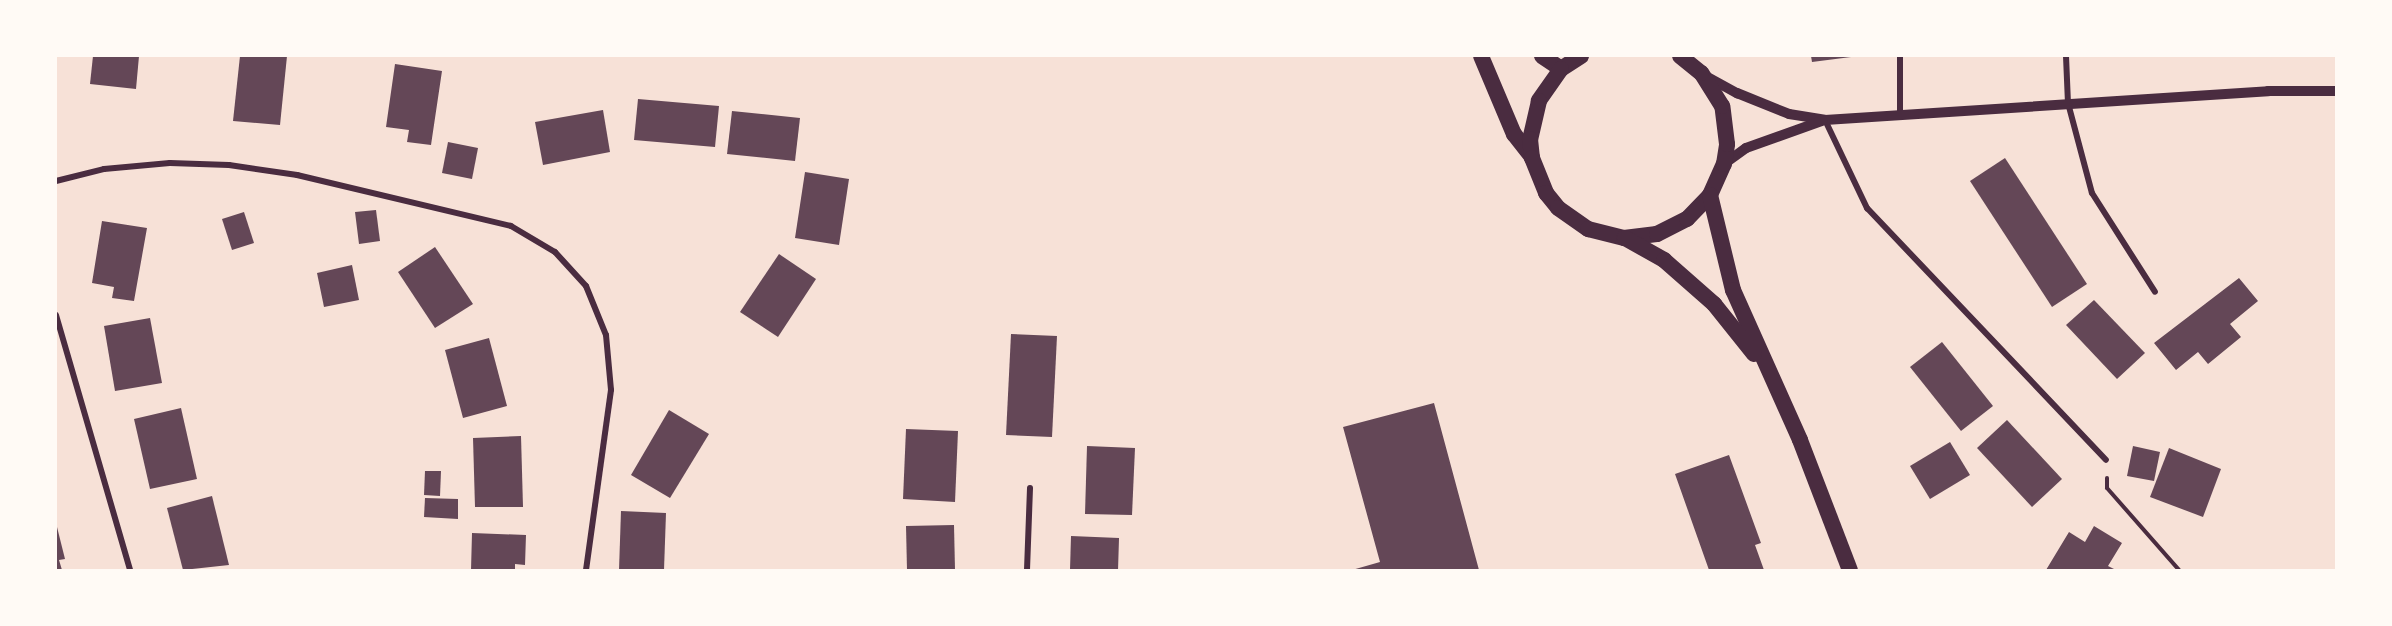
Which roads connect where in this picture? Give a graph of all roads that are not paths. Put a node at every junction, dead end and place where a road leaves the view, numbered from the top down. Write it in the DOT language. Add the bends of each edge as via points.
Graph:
graph roads {
  1 [pos="1481,56"];
  2 [pos="1542,56"];
  3 [pos="1581,56"];
  4 [pos="1680,56"];
  5 [pos="1900,56"];
  6 [pos="2066,56"];
  7 [pos="1561,69"];
  8 [pos="1701,73"];
  9 [pos="2337,91"];
  10 [pos="2068,104"];
  11 [pos="1899,115"];
  12 [pos="1825,120"];
  13 [pos="1532,158"];
  14 [pos="1724,164"];
  15 [pos="56,181"];
  16 [pos="1710,195"];
  17 [pos="1624,238"];
  18 [pos="2155,292"];
  19 [pos="56,315"];
  20 [pos="1766,368"];
  21 [pos="2106,460"];
  22 [pos="1030,488"];
  23 [pos="130,570"];
  24 [pos="586,570"];
  25 [pos="1027,570"];
  26 [pos="1850,570"];
  1 -- 13 [label="highway" via="1514,134"];
  2 -- 7 [label="highway"];
  3 -- 7 [label="highway"];
  4 -- 8 [label="highway"];
  5 -- 11 [label="street"];
  6 -- 10 [label="street"];
  7 -- 13 [label="highway" via="1543,92 1533,119"];
  8 -- 12 [label="street" via="1789,114"];
  8 -- 14 [label="highway" via="1722,106 1726,125"];
  9 -- 10 [label="street" via="2268,90"];
  10 -- 11 [label="street"];
  10 -- 18 [label="street" via="2092,194"];
  11 -- 12 [label="street"];
  12 -- 14 [label="street" via="1746,148"];
  12 -- 21 [label="street" via="1867,208"];
  13 -- 17 [label="highway" via="1542,184 1558,208 1588,229"];
  14 -- 16 [label="highway"];
  15 -- 24 [label="street" via="104,169 170,163 286,173 511,226 555,252 586,286 606,335 610,379 606,440"];
  16 -- 17 [label="highway" via="1687,219 1672,228"];
  16 -- 20 [label="highway" via="1733,290"];
  17 -- 20 [label="highway" via="1664,260 1714,304"];
  19 -- 23 [label="street"];
  20 -- 26 [label="highway" via="1800,440"];
  22 -- 25 [label="street"];
}
